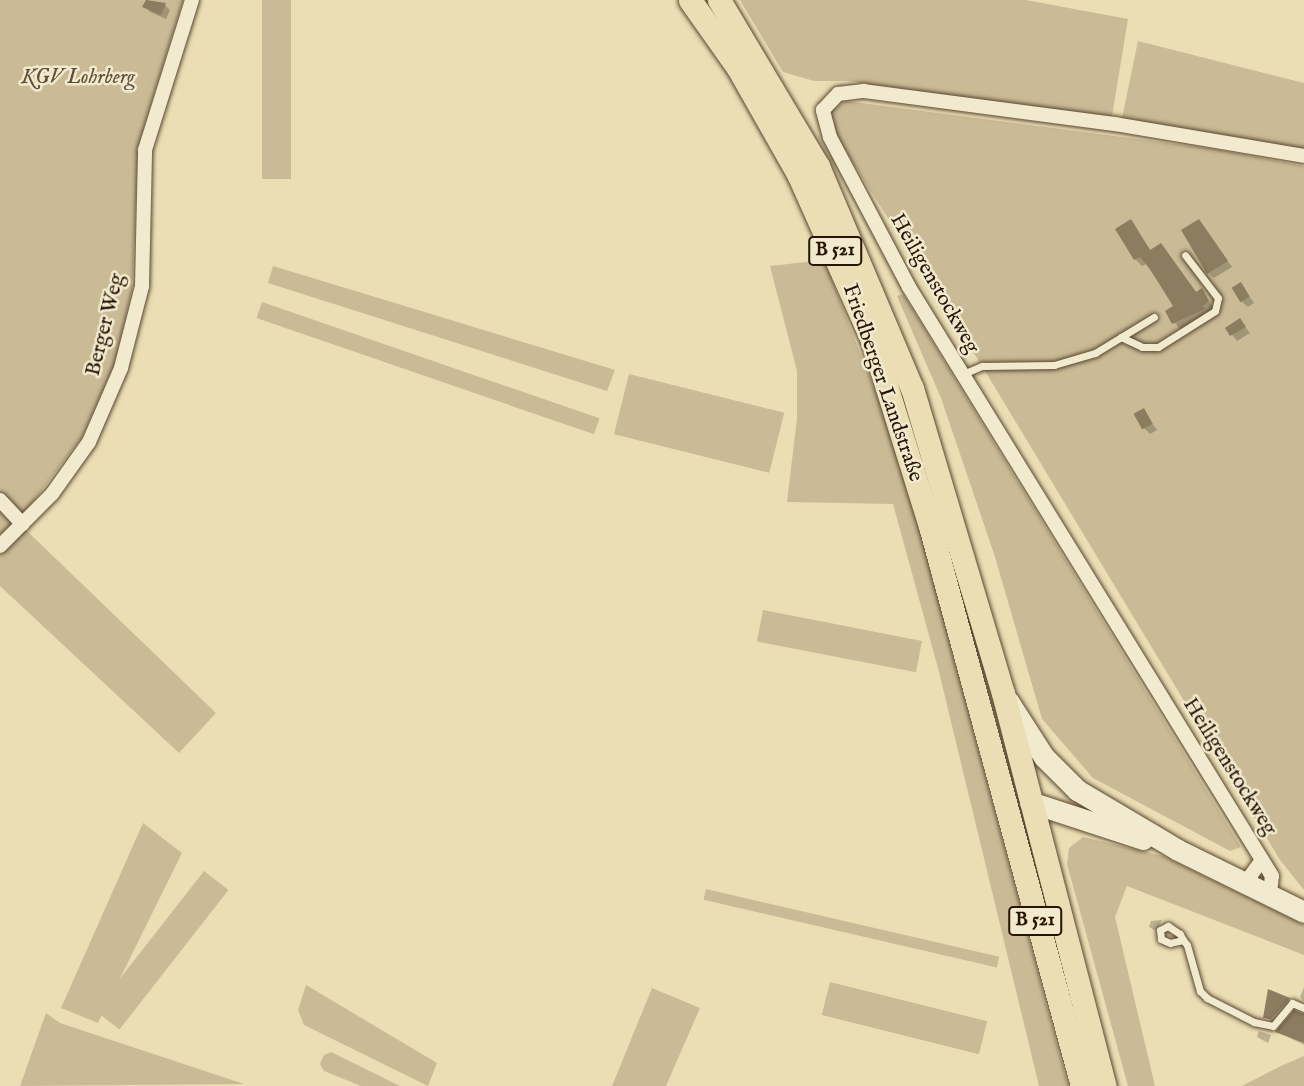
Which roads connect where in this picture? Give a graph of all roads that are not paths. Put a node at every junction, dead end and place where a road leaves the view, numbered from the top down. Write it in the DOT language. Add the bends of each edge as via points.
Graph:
graph roads {
  1 [pos="192,0"];
  2 [pos="690,0"];
  3 [pos="719,0"];
  4 [pos="1304,156"];
  5 [pos="1185,255"];
  6 [pos="1154,317"];
  7 [pos="1121,337"];
  8 [pos="963,375"];
  9 [pos="0,500"];
  10 [pos="22,524"];
  11 [pos="0,545"];
  12 [pos="1003,693"];
  13 [pos="990,756"];
  14 [pos="1030,802"];
  15 [pos="1178,850"];
  16 [pos="1262,860"];
  17 [pos="1246,883"];
  18 [pos="1270,894"];
  19 [pos="1304,912"];
  20 [pos="1183,940"];
  21 [pos="1304,1008"];
  22 [pos="1082,1086"];
  23 [pos="1104,1086"];
  1 -- 10 [label="street, Berger Weg" via="145,150 142,286 121,368 89,442 52,494"];
  2 -- 13 [label="main road, Friedberger Landstraße / B 521" via="769,121 825,229 867,328 930,526"];
  3 -- 12 [label="main road, Friedberger Landstraße / B 521" via="818,166 888,325"];
  4 -- 8 [label="street, Heiligenstockweg" via="1115,124 864,91 838,94 822,110 830,137 908,287"];
  5 -- 7 [label="lane" via="1218,298 1215,312 1158,347"];
  6 -- 7 [label="lane"];
  7 -- 8 [label="lane" via="1094,353 1054,365 982,366"];
  8 -- 16 [label="street, Heiligenstockweg"];
  9 -- 10 [label="street"];
  10 -- 11 [label="street, Berger Weg"];
  12 -- 14 [label="main road, Friedberger Landstraße / B 521"];
  12 -- 15 [label="street, Friedberger Landstraße" via="1060,775"];
  13 -- 14 [label="main road" via="1011,786"];
  13 -- 22 [label="main road, B 521"];
  14 -- 15 [label="street, Friedberger Landstraße"];
  14 -- 23 [label="main road, B 521"];
  15 -- 17 [label="street, Friedberger Landstraße"];
  16 -- 17 [label="street"];
  16 -- 18 [label="street, Heiligenstockweg" via="1272,876"];
  17 -- 18 [label="street, Friedberger Landstraße"];
  18 -- 19 [label="street, Friedberger Landstraße"];
  20 -- 21 [label="lane" via="1200,991 1208,998 1254,1022 1273,1026 1292,1003"];
}
